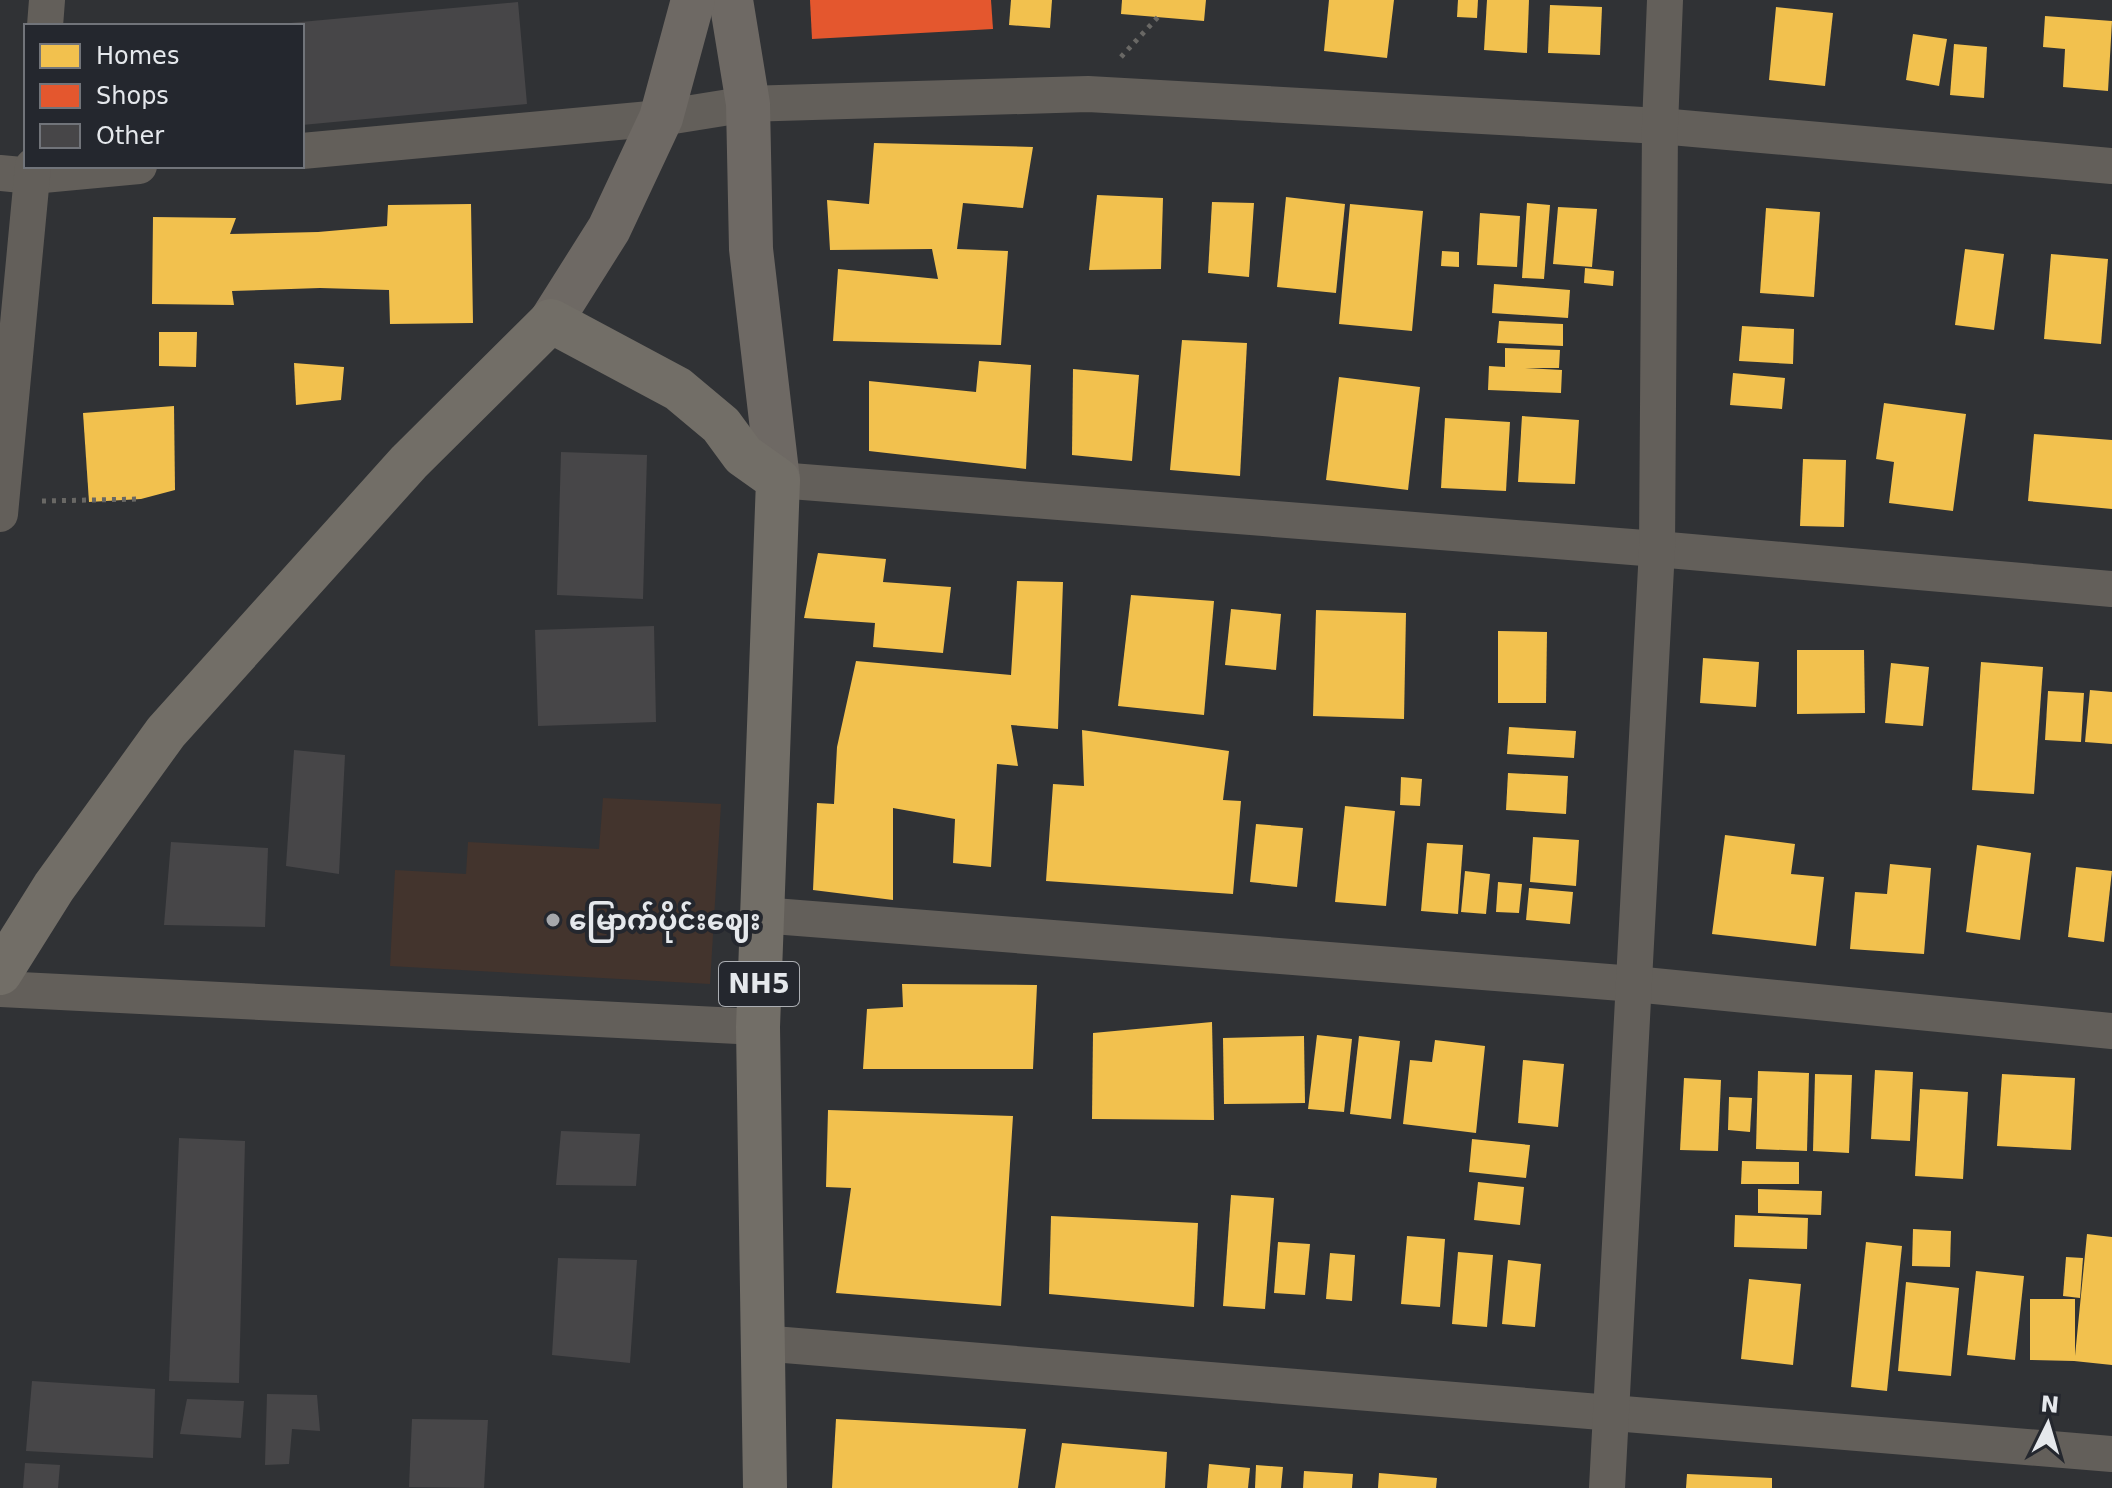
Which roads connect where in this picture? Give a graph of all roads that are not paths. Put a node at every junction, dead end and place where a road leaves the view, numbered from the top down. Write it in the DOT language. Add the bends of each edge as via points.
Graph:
graph roads {
  1 [pos="47,0"];
  2 [pos="693,0"];
  3 [pos="731,0"];
  4 [pos="1665,0"];
  5 [pos="45,24"];
  6 [pos="748,104"];
  7 [pos="661,118"];
  8 [pos="1660,126"];
  9 [pos="304,151"];
  10 [pos="2112,166"];
  11 [pos="100,168"];
  12 [pos="21,172"];
  13 [pos="551,321"];
  14 [pos="778,480"];
  15 [pos="1,502"];
  16 [pos="0,514"];
  17 [pos="1657,549"];
  18 [pos="2112,589"];
  19 [pos="761,915"];
  20 [pos="0,973"];
  21 [pos="1634,984"];
  22 [pos="0,989"];
  23 [pos="758,1027"];
  24 [pos="2112,1031"];
  25 [pos="761,1343"];
  26 [pos="1611,1413"];
  27 [pos="2112,1454"];
  28 [pos="765,1488"];
  29 [pos="1607,1488"];
  1 -- 5 [label="street"];
  2 -- 7 [label="main road"];
  3 -- 6 [label="main road"];
  4 -- 8 [label="street"];
  6 -- 7 [label="street"];
  6 -- 8 [label="street" via="1088,94"];
  6 -- 14 [label="main road" via="751,249"];
  7 -- 9 [label="street"];
  7 -- 13 [label="main road" via="609,229"];
  8 -- 10 [label="street"];
  8 -- 17 [label="street"];
  11 -- 12 [label="street"];
  12 -- 15 [label="street"];
  13 -- 14 [label="highway" via="678,389 721,425 743,455"];
  13 -- 20 [label="highway" via="409,462 166,732 54,887"];
  14 -- 17 [label="street"];
  14 -- 19 [label="highway, NH5"];
  15 -- 16 [label="street"];
  17 -- 18 [label="street"];
  17 -- 21 [label="street"];
  19 -- 21 [label="street"];
  19 -- 23 [label="highway, NH5"];
  21 -- 24 [label="street"];
  21 -- 26 [label="street"];
  22 -- 23 [label="street"];
  23 -- 25 [label="highway, NH5"];
  25 -- 26 [label="street"];
  25 -- 28 [label="highway, NH5"];
  26 -- 27 [label="street"];
  26 -- 29 [label="street"];
}
